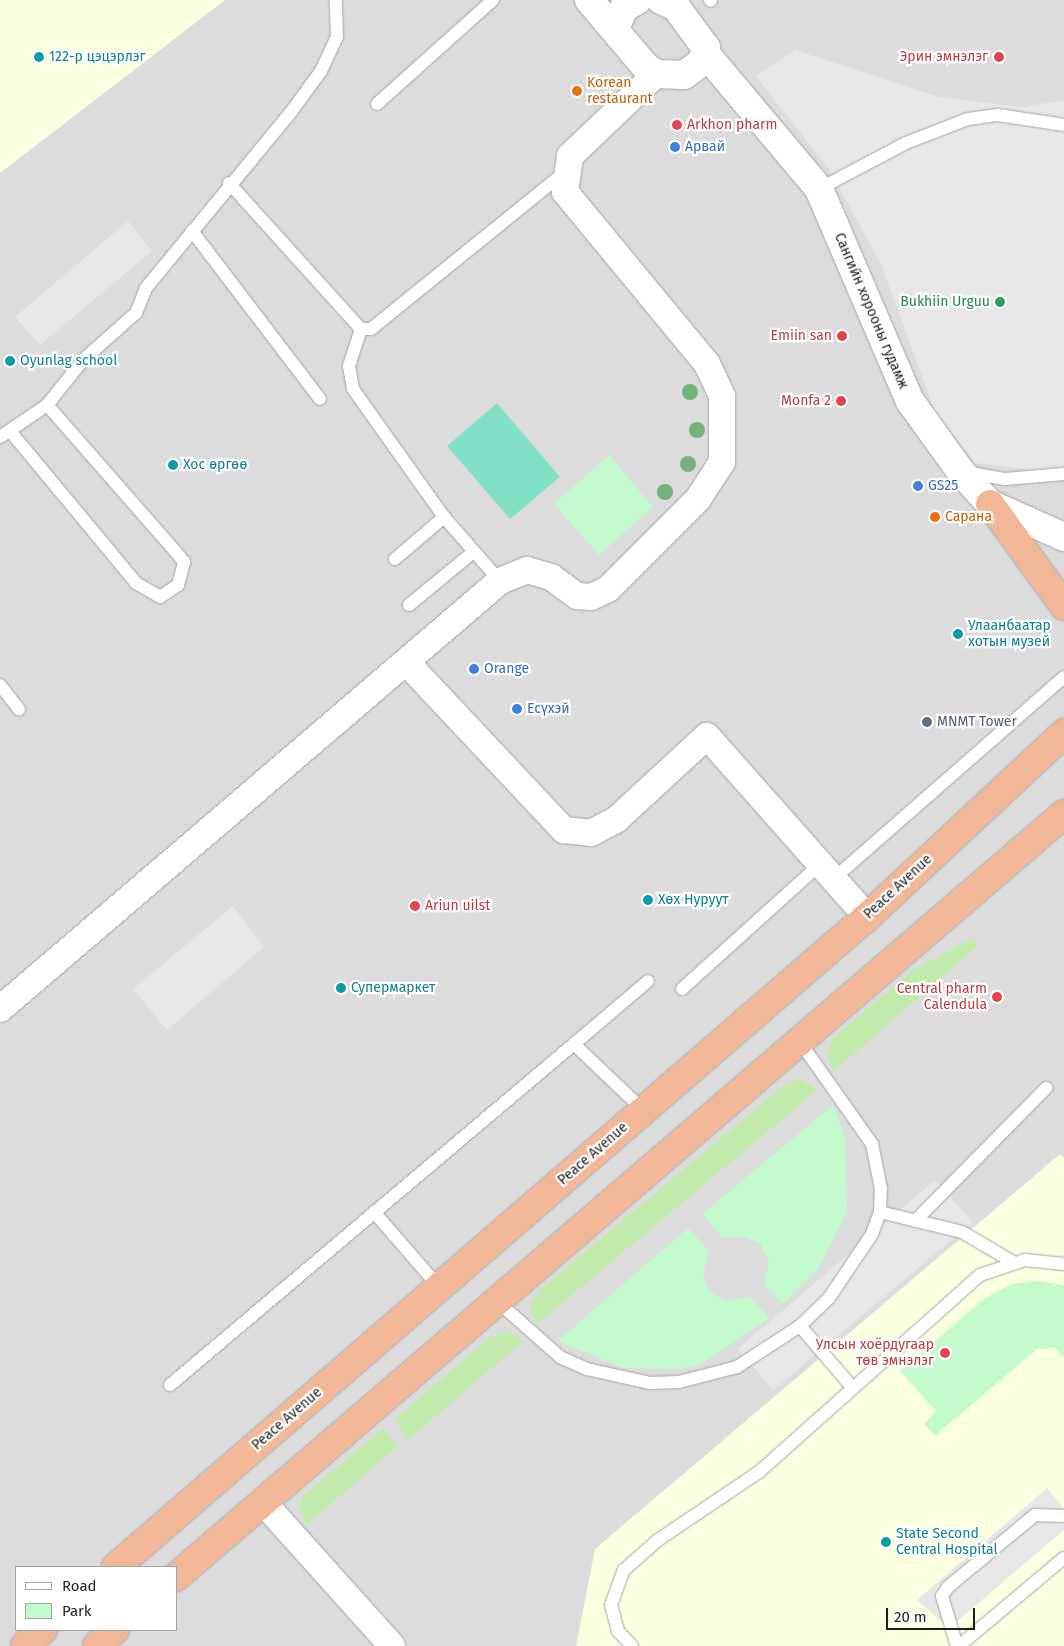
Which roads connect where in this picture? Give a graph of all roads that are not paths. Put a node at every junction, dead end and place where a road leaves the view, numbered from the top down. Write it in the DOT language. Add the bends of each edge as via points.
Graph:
graph roads {
  1 [pos="336,0"];
  2 [pos="493,0"];
  3 [pos="589,0"];
  4 [pos="638,0"];
  5 [pos="661,0"];
  6 [pos="614,29"];
  7 [pos="705,54"];
  8 [pos="656,74"];
  9 [pos="377,104"];
  10 [pos="1064,125"];
  11 [pos="566,171"];
  12 [pos="229,183"];
  13 [pos="820,189"];
  14 [pos="192,231"];
  15 [pos="361,329"];
  16 [pos="320,399"];
  17 [pos="47,405"];
  18 [pos="5,434"];
  19 [pos="960,472"];
  20 [pos="1064,474"];
  21 [pos="990,504"];
  22 [pos="444,517"];
  23 [pos="1064,537"];
  24 [pos="472,553"];
  25 [pos="395,559"];
  26 [pos="500,581"];
  27 [pos="409,606"];
  28 [pos="1064,606"];
  29 [pos="406,662"];
  30 [pos="1064,677"];
  31 [pos="0,685"];
  32 [pos="19,708"];
  33 [pos="1064,733"];
  34 [pos="1064,814"];
  35 [pos="825,873"];
  36 [pos="867,916"];
  37 [pos="648,981"];
  38 [pos="682,989"];
  39 [pos="0,1009"];
  40 [pos="800,1042"];
  41 [pos="574,1044"];
  42 [pos="1046,1088"];
  43 [pos="643,1110"];
  44 [pos="374,1212"];
  45 [pos="880,1212"];
  46 [pos="915,1221"];
  47 [pos="1013,1262"];
  48 [pos="1064,1264"];
  49 [pos="438,1287"];
  50 [pos="497,1301"];
  51 [pos="800,1326"];
  52 [pos="170,1385"];
  53 [pos="851,1386"];
  54 [pos="263,1502"];
  55 [pos="1064,1516"];
  56 [pos="1064,1558"];
  57 [pos="117,1566"];
  58 [pos="178,1575"];
  59 [pos="42,1631"];
  60 [pos="115,1631"];
  61 [pos="25,1646"];
  62 [pos="96,1646"];
  63 [pos="392,1646"];
  64 [pos="632,1646"];
  65 [pos="958,1646"];
  1 -- 12 [label="lane" via="337,37 322,71"];
  2 -- 9 [label="lane"];
  3 -- 6 [label="street"];
  4 -- 6 [label="street" via="624,8"];
  5 -- 7 [label="street, Сангийн хорооны гудамж" via="676,7 691,24"];
  6 -- 8 [label="street"];
  7 -- 8 [label="street" via="696,68 684,75"];
  7 -- 13 [label="street, Сангийн хорооны гудамж"];
  8 -- 11 [label="street" via="570,156"];
  10 -- 13 [label="lane" via="1026,117 968,119 914,139"];
  11 -- 15 [label="lane" via="380,323"];
  11 -- 26 [label="street" via="565,192 707,364 722,396 722,462 676,524 608,589 591,597 577,596 550,577 528,570"];
  12 -- 14 [label="lane"];
  12 -- 15 [label="lane"];
  13 -- 19 [label="street, Сангийн хорооны гудамж" via="910,401"];
  14 -- 16 [label="lane"];
  14 -- 17 [label="lane" via="146,288 136,313 83,360"];
  15 -- 22 [label="lane" via="349,366 353,389"];
  17 -- 18 [label="lane"];
  17 -- 18 [label="lane" via="180,556 184,576 178,585 160,597 136,583"];
  19 -- 20 [label="lane" via="1005,479"];
  19 -- 21 [label="street, Сангийн хорооны гудамж"];
  21 -- 23 [label="street, Сангийн хорооны гудамж"];
  21 -- 28 [label="highway"];
  22 -- 24 [label="lane"];
  22 -- 25 [label="lane"];
  24 -- 26 [label="lane"];
  24 -- 27 [label="lane"];
  26 -- 29 [label="street"];
  29 -- 35 [label="street" via="564,830 591,833 617,819 707,736"];
  29 -- 39 [label="street"];
  30 -- 35 [label="lane"];
  31 -- 32 [label="lane"];
  33 -- 36 [label="highway, Peace Avenue"];
  34 -- 40 [label="highway"];
  35 -- 36 [label="street"];
  35 -- 38 [label="lane"];
  36 -- 43 [label="highway, Peace Avenue"];
  37 -- 41 [label="lane"];
  40 -- 45 [label="lane" via="872,1144 880,1166"];
  40 -- 50 [label="highway"];
  41 -- 43 [label="lane"];
  41 -- 44 [label="lane"];
  42 -- 46 [label="lane"];
  43 -- 49 [label="highway, Peace Avenue"];
  44 -- 49 [label="lane"];
  44 -- 52 [label="lane"];
  45 -- 46 [label="lane"];
  45 -- 51 [label="lane" via="854,1263 829,1298"];
  46 -- 47 [label="lane" via="962,1232"];
  47 -- 48 [label="lane"];
  47 -- 53 [label="lane" via="971,1282"];
  49 -- 57 [label="highway, Peace Avenue"];
  50 -- 51 [label="lane" via="560,1357 587,1369 650,1383 679,1382 737,1367"];
  50 -- 54 [label="highway"];
  51 -- 53 [label="lane"];
  53 -- 64 [label="lane" via="759,1472 658,1540 624,1570 611,1605 618,1631"];
  54 -- 58 [label="highway"];
  54 -- 63 [label="street"];
  55 -- 65 [label="lane" via="1035,1515 948,1587 942,1596"];
  56 -- 65 [label="lane"];
  59 -- 61 [label="highway"];
  60 -- 62 [label="highway"];
}
